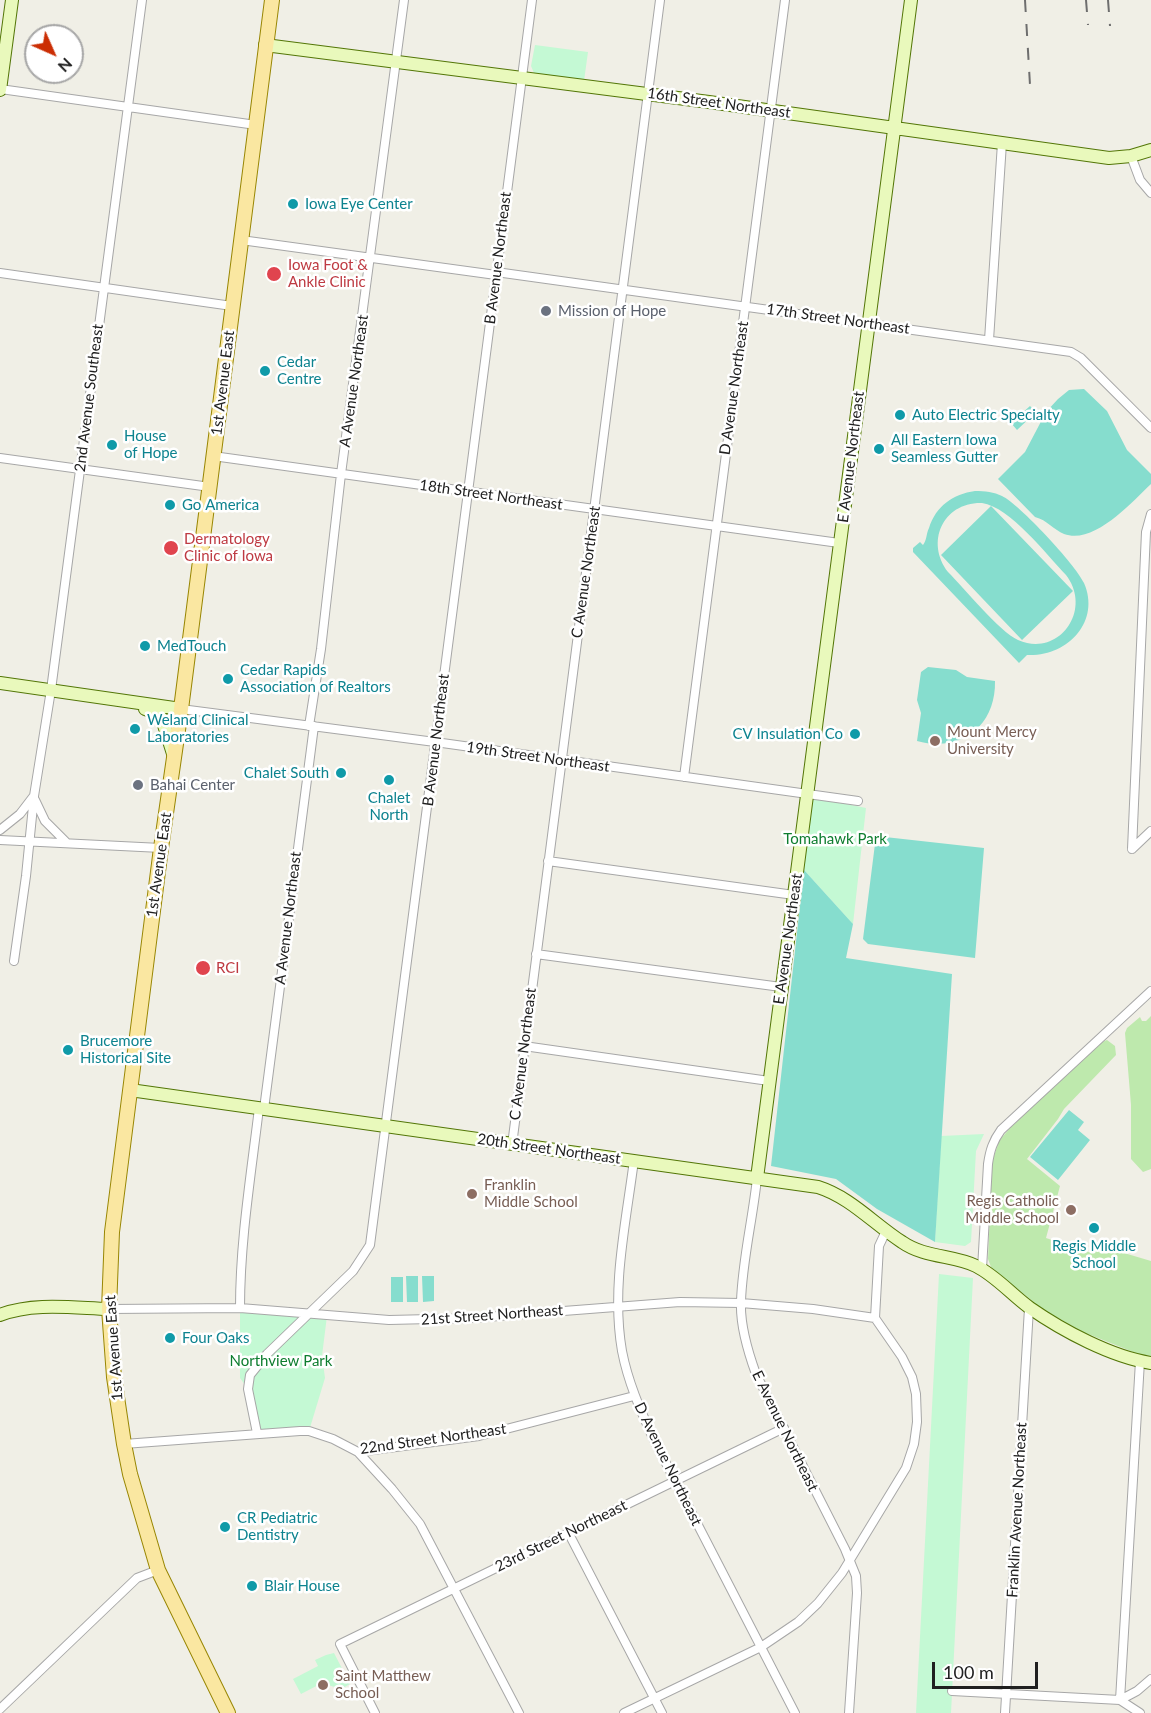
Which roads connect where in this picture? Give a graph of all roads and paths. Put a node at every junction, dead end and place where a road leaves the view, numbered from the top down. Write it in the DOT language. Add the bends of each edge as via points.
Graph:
graph roads {
  1 [pos="12,0"];
  2 [pos="142,0"];
  3 [pos="268,0"];
  4 [pos="404,0"];
  5 [pos="532,0"];
  6 [pos="660,0"];
  7 [pos="785,0"];
  8 [pos="911,0"];
  9 [pos="266,45"];
  10 [pos="396,62"];
  11 [pos="522,78"];
  12 [pos="0,89"];
  13 [pos="648,94"];
  14 [pos="128,107"];
  15 [pos="771,110"];
  16 [pos="256,125"];
  17 [pos="894,128"];
  18 [pos="1002,143"];
  19 [pos="1151,150"];
  20 [pos="1131,156"];
  21 [pos="1151,193"];
  22 [pos="241,240"];
  23 [pos="371,257"];
  24 [pos="0,273"];
  25 [pos="496,274"];
  26 [pos="104,288"];
  27 [pos="622,289"];
  28 [pos="232,306"];
  29 [pos="745,306"];
  30 [pos="868,323"];
  31 [pos="989,340"];
  32 [pos="1151,428"];
  33 [pos="213,456"];
  34 [pos="0,458"];
  35 [pos="80,468"];
  36 [pos="341,474"];
  37 [pos="210,487"];
  38 [pos="468,492"];
  39 [pos="594,509"];
  40 [pos="1151,514"];
  41 [pos="716,525"];
  42 [pos="840,543"];
  43 [pos="0,683"];
  44 [pos="51,690"];
  45 [pos="121,700"];
  46 [pos="182,709"];
  47 [pos="312,726"];
  48 [pos="435,742"];
  49 [pos="175,760"];
  50 [pos="561,760"];
  51 [pos="684,777"];
  52 [pos="806,794"];
  53 [pos="34,796"];
  54 [pos="858,801"];
  55 [pos="0,831"];
  56 [pos="1151,831"];
  57 [pos="0,840"];
  58 [pos="29,841"];
  59 [pos="66,843"];
  60 [pos="161,848"];
  61 [pos="548,861"];
  62 [pos="794,895"];
  63 [pos="536,954"];
  64 [pos="14,961"];
  65 [pos="781,987"];
  66 [pos="1151,991"];
  67 [pos="524,1046"];
  68 [pos="769,1080"];
  69 [pos="130,1089"];
  70 [pos="262,1109"];
  71 [pos="385,1125"];
  72 [pos="512,1145"];
  73 [pos="634,1160"];
  74 [pos="757,1178"];
  75 [pos="886,1231"];
  76 [pos="982,1269"];
  77 [pos="741,1303"];
  78 [pos="618,1306"];
  79 [pos="240,1308"];
  80 [pos="1029,1308"];
  81 [pos="109,1309"];
  82 [pos="309,1314"];
  83 [pos="0,1315"];
  84 [pos="875,1318"];
  85 [pos="1145,1362"];
  86 [pos="634,1396"];
  87 [pos="784,1428"];
  88 [pos="257,1433"];
  89 [pos="124,1444"];
  90 [pos="358,1452"];
  91 [pos="675,1481"];
  92 [pos="568,1532"];
  93 [pos="850,1560"];
  94 [pos="158,1570"];
  95 [pos="454,1588"];
  96 [pos="761,1647"];
  97 [pos="1151,1679"];
  98 [pos="952,1691"];
  99 [pos="1006,1694"];
  100 [pos="654,1698"];
  101 [pos="1120,1700"];
  102 [pos="0,1708"];
  103 [pos="228,1713"];
  104 [pos="375,1713"];
  105 [pos="519,1713"];
  106 [pos="624,1713"];
  107 [pos="662,1713"];
  108 [pos="795,1713"];
  109 [pos="849,1713"];
  110 [pos="1005,1713"];
  111 [pos="1140,1713"];
  1 -- 12 [label="street"];
  2 -- 14 [label="street, 2nd Avenue Southeast"];
  3 -- 9 [label="main road, 1st Avenue East"];
  4 -- 10 [label="street, A Avenue Northeast"];
  5 -- 11 [label="street, B Avenue Northeast"];
  6 -- 13 [label="street, C Avenue Northeast"];
  7 -- 15 [label="street, D Avenue Northeast"];
  8 -- 17 [label="street, E Avenue Northeast"];
  9 -- 10 [label="street, 16th Street Northeast"];
  9 -- 16 [label="main road, 1st Avenue East"];
  10 -- 11 [label="street, 16th Street Northeast"];
  10 -- 23 [label="street, A Avenue Northeast"];
  11 -- 13 [label="street, 16th Street Northeast"];
  11 -- 25 [label="street, B Avenue Northeast"];
  12 -- 14 [label="street"];
  13 -- 15 [label="street, 16th Street Northeast"];
  13 -- 27 [label="street, C Avenue Northeast"];
  14 -- 16 [label="street"];
  14 -- 26 [label="street, 2nd Avenue Southeast"];
  15 -- 17 [label="street, 16th Street Northeast"];
  15 -- 29 [label="street, D Avenue Northeast"];
  16 -- 22 [label="main road, 1st Avenue East"];
  17 -- 18 [label="street, 16th Street Northeast"];
  17 -- 30 [label="street, E Avenue Northeast"];
  18 -- 20 [label="street, 16th Street Northeast" via="1109,158"];
  18 -- 31 [label="street"];
  19 -- 20 [label="street, 16th Street Northeast"];
  20 -- 21 [label="street" via="1140,180"];
  22 -- 23 [label="street, 17th Street Northeast"];
  22 -- 28 [label="main road, 1st Avenue East"];
  23 -- 25 [label="street, 17th Street Northeast"];
  23 -- 36 [label="street, A Avenue Northeast"];
  24 -- 26 [label="street"];
  25 -- 27 [label="street, 17th Street Northeast"];
  25 -- 38 [label="street, B Avenue Northeast"];
  26 -- 28 [label="street"];
  26 -- 35 [label="street, 2nd Avenue Southeast"];
  27 -- 29 [label="street, 17th Street Northeast"];
  27 -- 39 [label="street, C Avenue Northeast"];
  28 -- 33 [label="main road, 1st Avenue East"];
  29 -- 30 [label="street, 17th Street Northeast"];
  29 -- 41 [label="street, D Avenue Northeast"];
  30 -- 31 [label="street, 17th Street Northeast"];
  30 -- 42 [label="street, E Avenue Northeast"];
  31 -- 32 [label="street, 17th Street Northeast" via="1071,352"];
  33 -- 36 [label="street, 18th Street Northeast"];
  33 -- 37 [label="main road, 1st Avenue East"];
  34 -- 35 [label="street"];
  35 -- 37 [label="street"];
  35 -- 44 [label="street, 2nd Avenue Southeast"];
  36 -- 38 [label="street, 18th Street Northeast"];
  36 -- 47 [label="street, A Avenue Northeast"];
  37 -- 46 [label="main road, 1st Avenue East"];
  38 -- 39 [label="street, 18th Street Northeast"];
  38 -- 48 [label="street, B Avenue Northeast"];
  39 -- 41 [label="street, 18th Street Northeast"];
  39 -- 50 [label="street, C Avenue Northeast"];
  40 -- 56 [label="street" via="1146,532 1132,849"];
  41 -- 42 [label="street, 18th Street Northeast"];
  41 -- 51 [label="street, D Avenue Northeast"];
  42 -- 52 [label="street, E Avenue Northeast"];
  43 -- 44 [label="street"];
  44 -- 45 [label="street"];
  44 -- 53 [label="street, 2nd Avenue Southeast"];
  45 -- 46 [label="street"];
  45 -- 49 [label="street" via="160,716"];
  46 -- 47 [label="street, 19th Street Northeast"];
  46 -- 49 [label="main road, 1st Avenue East"];
  47 -- 48 [label="street, 19th Street Northeast"];
  47 -- 70 [label="street, A Avenue Northeast"];
  48 -- 50 [label="street, 19th Street Northeast"];
  48 -- 71 [label="street, B Avenue Northeast"];
  49 -- 60 [label="main road, 1st Avenue East"];
  50 -- 51 [label="street, 19th Street Northeast"];
  50 -- 61 [label="street, C Avenue Northeast"];
  51 -- 52 [label="street, 19th Street Northeast"];
  52 -- 54 [label="street, 19th Street Northeast"];
  52 -- 62 [label="street, E Avenue Northeast"];
  53 -- 55 [label="street"];
  53 -- 58 [label="street, 2nd Avenue Southeast"];
  53 -- 59 [label="street" via="45,821"];
  57 -- 58 [label="street"];
  58 -- 59 [label="street"];
  58 -- 64 [label="street, 2nd Avenue Southeast"];
  59 -- 60 [label="street"];
  60 -- 69 [label="main road, 1st Avenue East"];
  61 -- 62 [label="street"];
  61 -- 63 [label="street, C Avenue Northeast"];
  62 -- 65 [label="street, E Avenue Northeast"];
  63 -- 65 [label="street"];
  63 -- 67 [label="street, C Avenue Northeast"];
  65 -- 68 [label="street, E Avenue Northeast"];
  66 -- 76 [label="street" via="994,1140 988,1164"];
  67 -- 68 [label="street"];
  67 -- 72 [label="street, C Avenue Northeast"];
  68 -- 74 [label="street, E Avenue Northeast"];
  69 -- 70 [label="street, 20th Street Northeast"];
  69 -- 81 [label="main road, 1st Avenue East" via="112,1232"];
  70 -- 71 [label="street, 20th Street Northeast"];
  70 -- 79 [label="street, A Avenue Northeast" via="244,1222"];
  71 -- 72 [label="street, 20th Street Northeast"];
  71 -- 82 [label="street, B Avenue Northeast" via="370,1245 353,1271"];
  72 -- 73 [label="street, 20th Street Northeast"];
  73 -- 74 [label="street, 20th Street Northeast"];
  73 -- 78 [label="street, D Avenue Northeast"];
  74 -- 75 [label="street, 20th Street Northeast" via="826,1190"];
  74 -- 77 [label="street, E Avenue Northeast"];
  75 -- 76 [label="street, 20th Street Northeast" via="919,1251"];
  75 -- 84 [label="street" via="879,1246"];
  76 -- 80 [label="street"];
  77 -- 78 [label="street, 21st Street Northeast"];
  77 -- 84 [label="street, 21st Street Northeast"];
  77 -- 87 [label="street, E Avenue Northeast" via="749,1356"];
  78 -- 82 [label="street, 21st Street Northeast" via="401,1320"];
  78 -- 86 [label="street, D Avenue Northeast" via="622,1351"];
  79 -- 81 [label="street, 21st Street Northeast"];
  79 -- 82 [label="street, 21st Street Northeast"];
  80 -- 85 [label="street" via="1096,1345"];
  80 -- 99 [label="street, Franklin Avenue Northeast"];
  81 -- 83 [label="street" via="36,1308"];
  81 -- 89 [label="main road, 1st Avenue East"];
  82 -- 88 [label="street, B Avenue Northeast" via="250,1375 248,1389"];
  84 -- 93 [label="street" via="912,1377 917,1422 906,1468"];
  85 -- 101 [label="street"];
  86 -- 90 [label="street, 22nd Street Northeast" via="479,1436"];
  86 -- 91 [label="street, D Avenue Northeast"];
  87 -- 91 [label="street, 23rd Street Northeast"];
  87 -- 93 [label="street, E Avenue Northeast"];
  88 -- 89 [label="street, 22nd Street Northeast"];
  88 -- 90 [label="street, 22nd Street Northeast" via="309,1431"];
  89 -- 94 [label="main road, 1st Avenue East"];
  90 -- 95 [label="street" via="420,1524"];
  91 -- 92 [label="street, 23rd Street Northeast"];
  91 -- 96 [label="street, D Avenue Northeast"];
  92 -- 95 [label="street, 23rd Street Northeast"];
  92 -- 100 [label="street"];
  93 -- 96 [label="street" via="813,1607"];
  93 -- 109 [label="street, E Avenue Northeast" via="857,1593"];
  94 -- 102 [label="street" via="137,1578"];
  94 -- 103 [label="main road, 1st Avenue East"];
  95 -- 104 [label="street, 23rd Street Northeast" via="339,1644"];
  95 -- 105 [label="street"];
  96 -- 100 [label="street"];
  96 -- 108 [label="street, D Avenue Northeast"];
  97 -- 101 [label="street"];
  98 -- 99 [label="street"];
  99 -- 101 [label="street"];
  99 -- 110 [label="street, Franklin Avenue Northeast"];
  100 -- 106 [label="street"];
  100 -- 107 [label="street"];
  101 -- 111 [label="street"];
}
